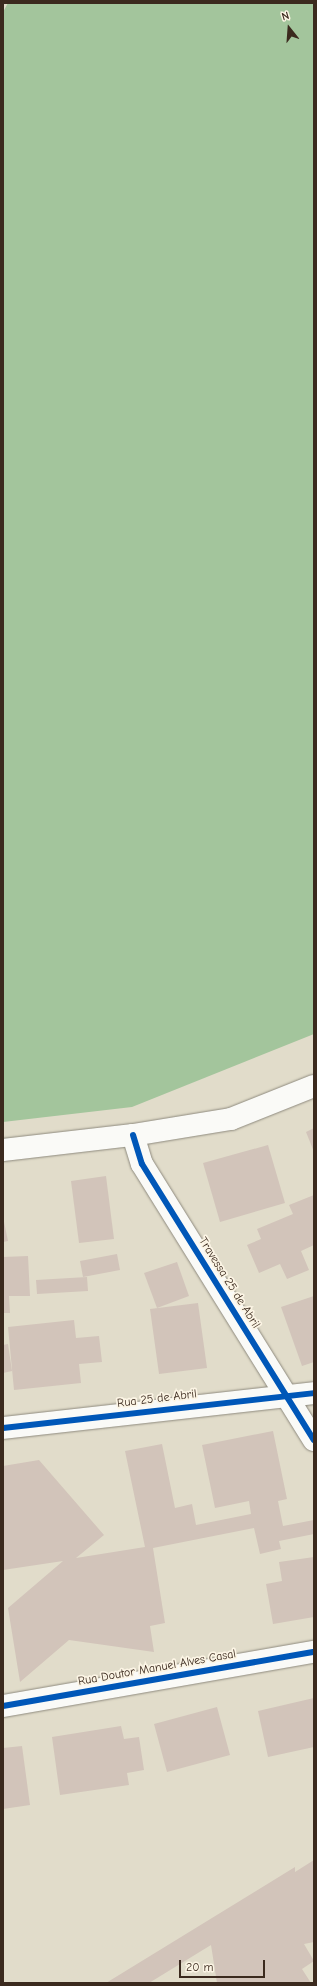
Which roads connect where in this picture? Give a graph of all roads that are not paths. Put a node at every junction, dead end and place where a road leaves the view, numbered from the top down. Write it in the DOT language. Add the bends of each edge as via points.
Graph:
graph roads {
  1 [pos="314,1086"];
  2 [pos="133,1135"];
  3 [pos="3,1150"];
  4 [pos="314,1393"];
  5 [pos="286,1395"];
  6 [pos="3,1428"];
  7 [pos="314,1440"];
  8 [pos="314,1652"];
  9 [pos="3,1706"];
  1 -- 2 [label="street" via="231,1119"];
  2 -- 3 [label="street"];
  2 -- 5 [label="street, Travessa 25 de Abril" via="142,1164"];
  4 -- 5 [label="street, Rua 25 de Abril"];
  5 -- 6 [label="street, Rua 25 de Abril"];
  5 -- 7 [label="street, Travessa 25 de Abril"];
  8 -- 9 [label="street, Rua Doutor Manuel Alves Casal"];
}
